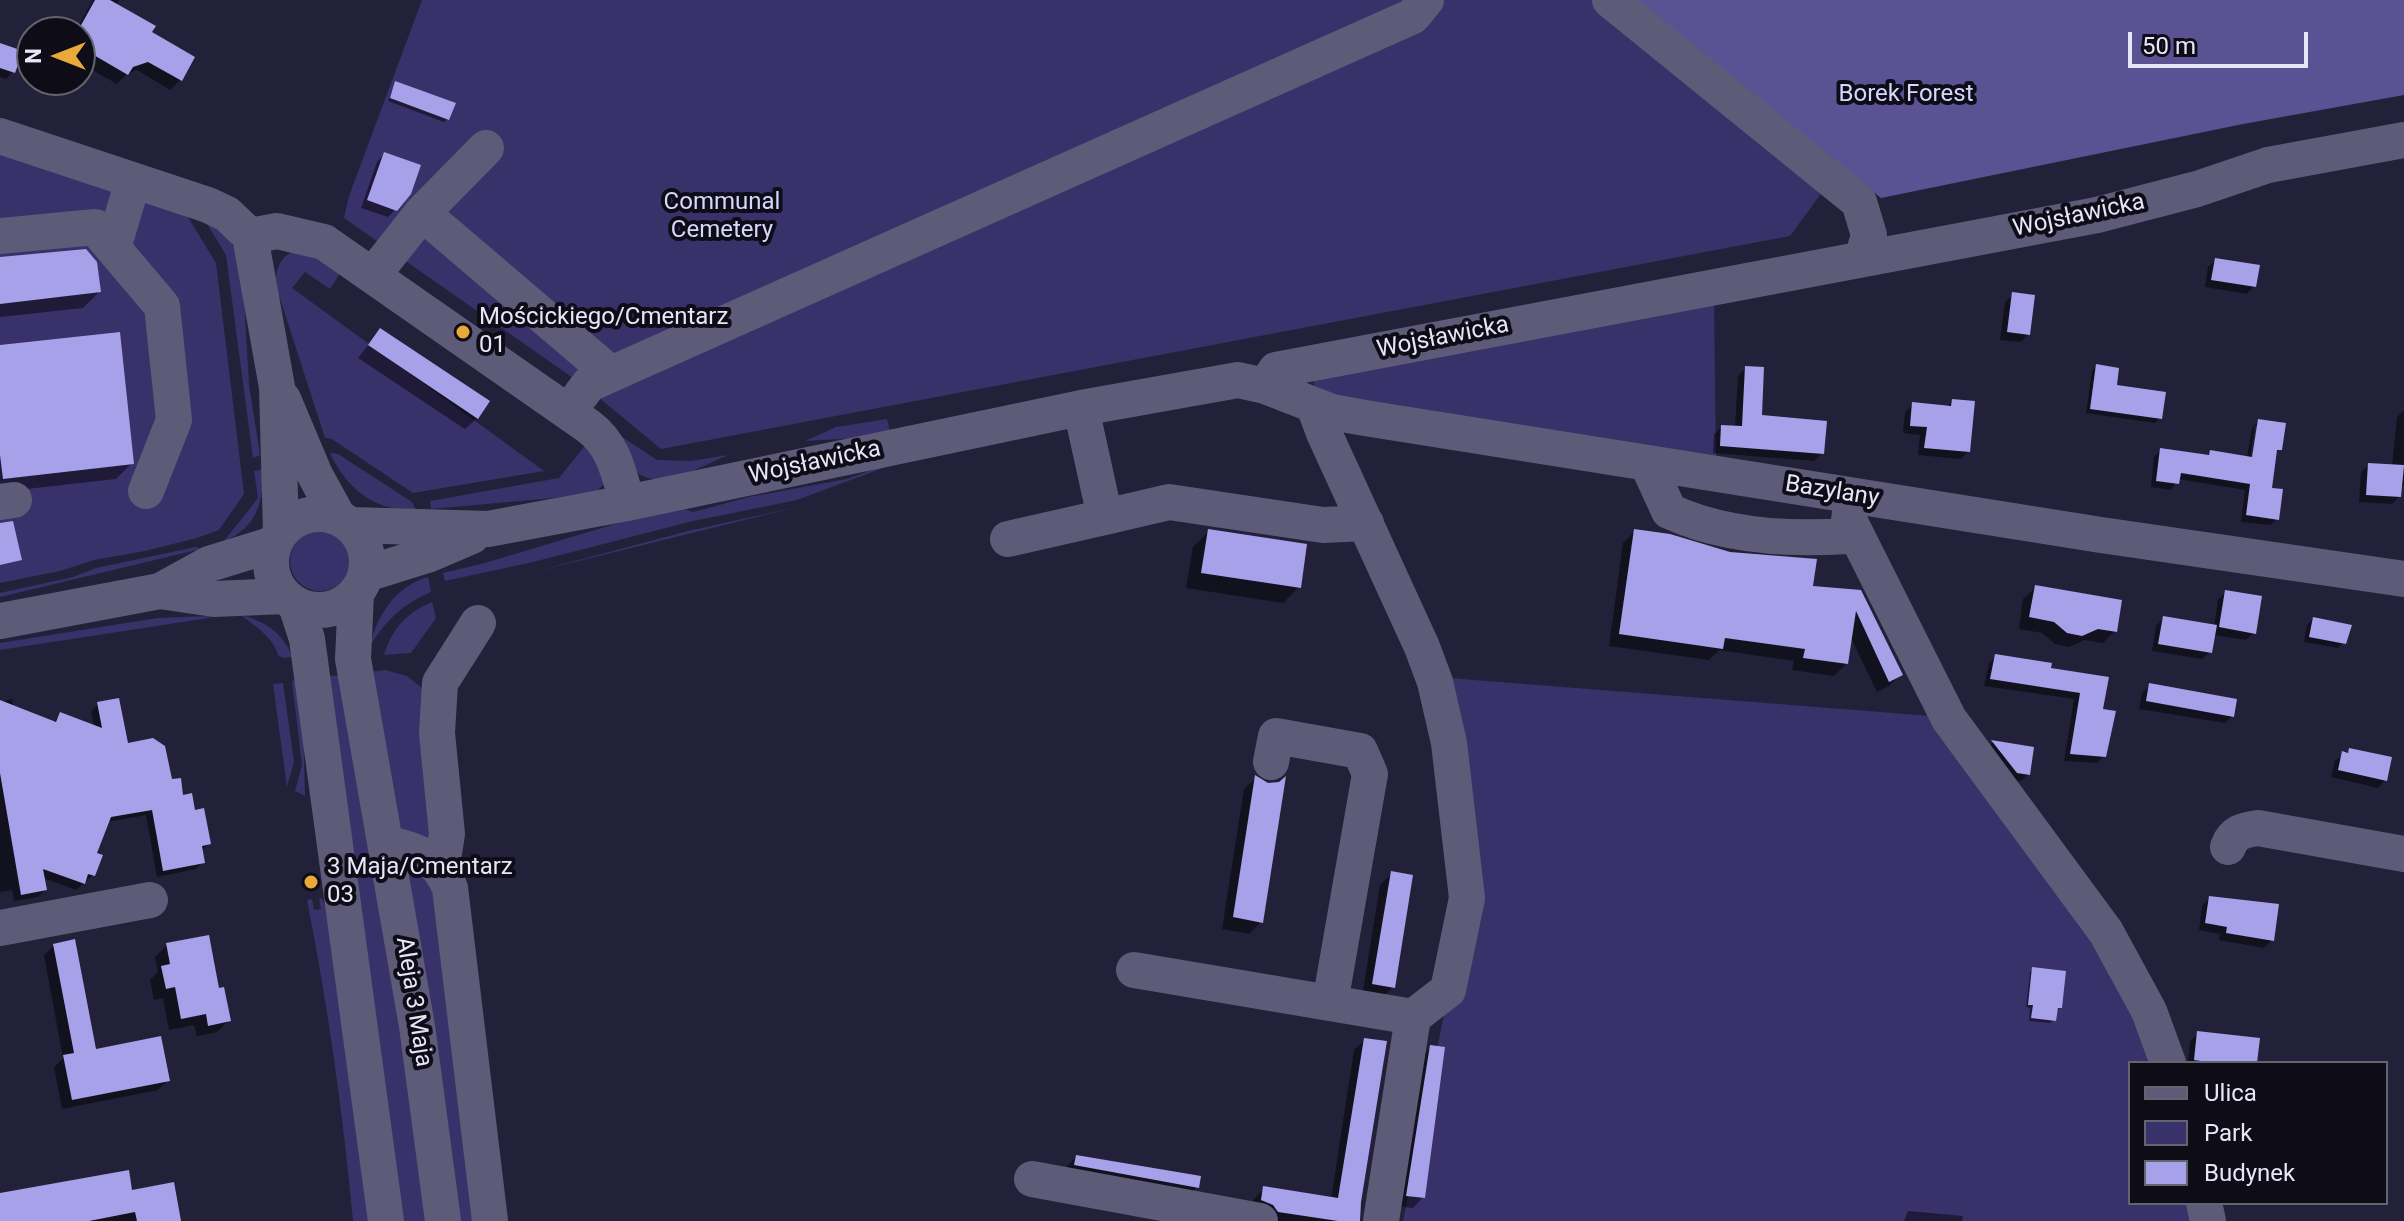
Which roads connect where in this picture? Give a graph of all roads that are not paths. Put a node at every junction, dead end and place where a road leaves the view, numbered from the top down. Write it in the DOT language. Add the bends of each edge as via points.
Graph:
graph roads {
  1 [pos="1426,0"];
  2 [pos="1610,0"];
  3 [pos="0,136"];
  4 [pos="2404,140"];
  5 [pos="486,148"];
  6 [pos="133,181"];
  7 [pos="422,213"];
  8 [pos="0,236"];
  9 [pos="250,236"];
  10 [pos="113,248"];
  11 [pos="1862,259"];
  12 [pos="373,275"];
  13 [pos="611,374"];
  14 [pos="1265,386"];
  15 [pos="277,387"];
  16 [pos="1314,406"];
  17 [pos="1081,408"];
  18 [pos="568,412"];
  19 [pos="1647,463"];
  20 [pos="146,491"];
  21 [pos="627,503"];
  22 [pos="1850,507"];
  23 [pos="1105,517"];
  24 [pos="344,521"];
  25 [pos="1366,523"];
  26 [pos="488,529"];
  27 [pos="277,538"];
  28 [pos="1008,539"];
  29 [pos="2404,579"];
  30 [pos="361,584"];
  31 [pos="160,591"];
  32 [pos="290,601"];
  33 [pos="0,621"];
  34 [pos="478,623"];
  35 [pos="1271,762"];
  36 [pos="387,843"];
  37 [pos="2228,847"];
  38 [pos="2404,854"];
  39 [pos="436,864"];
  40 [pos="150,900"];
  41 [pos="0,928"];
  42 [pos="1134,970"];
  43 [pos="1330,1003"];
  44 [pos="1413,1017"];
  45 [pos="2167,1061"];
  46 [pos="1032,1179"];
  47 [pos="386,1221"];
  48 [pos="443,1221"];
  49 [pos="490,1221"];
  50 [pos="1260,1221"];
  51 [pos="1381,1221"];
  1 -- 13 [label="street" via="1413,16"];
  2 -- 11 [label="street" via="1859,202 1869,235"];
  3 -- 6 [label="street"];
  4 -- 11 [label="street, Wojsławicka" via="2268,165 2097,215"];
  5 -- 7 [label="street"];
  6 -- 9 [label="street" via="208,205 227,214"];
  6 -- 10 [label="street"];
  7 -- 12 [label="street"];
  7 -- 13 [label="street"];
  8 -- 10 [label="street" via="95,227"];
  9 -- 12 [label="street" via="277,231 315,238"];
  9 -- 15 [label="street"];
  10 -- 20 [label="street" via="162,306 174,420"];
  11 -- 14 [label="street, Wojsławicka" via="1276,370"];
  12 -- 18 [label="street"];
  13 -- 18 [label="street" via="589,384"];
  14 -- 16 [label="street, Bazylany"];
  14 -- 17 [label="street, Wojsławicka" via="1238,380"];
  15 -- 24 [label="street" via="315,475"];
  15 -- 27 [label="street"];
  16 -- 19 [label="street, Bazylany"];
  16 -- 25 [label="street"];
  17 -- 21 [label="street, Wojsławicka"];
  17 -- 23 [label="street"];
  18 -- 21 [label="street" via="605,441"];
  19 -- 22 [label="street, Bazylany"];
  19 -- 22 [label="street" via="1669,511 1699,525 1802,539 1847,536"];
  21 -- 26 [label="street, Wojsławicka"];
  22 -- 29 [label="street, Bazylany" via="2101,535"];
  22 -- 45 [label="street" via="1949,719 2106,932 2149,1011"];
  23 -- 25 [label="street" via="1169,502 1323,525"];
  23 -- 28 [label="street"];
  24 -- 26 [label="street, Wojsławicka"];
  24 -- 27 [label="street" via="307,515"];
  24 -- 30 [label="street" via="362,539 367,556"];
  25 -- 44 [label="street" via="1435,682 1449,743 1467,898 1448,990"];
  26 -- 30 [label="street, Wojsławicka"];
  27 -- 31 [label="street" via="209,564"];
  27 -- 32 [label="street" via="271,563 274,581"];
  30 -- 32 [label="street" via="344,604 328,610"];
  30 -- 36 [label="street, Aleja 3 Maja" via="353,659"];
  31 -- 32 [label="street"];
  31 -- 33 [label="street"];
  32 -- 47 [label="street" via="307,639"];
  34 -- 39 [label="street" via="440,683 437,733 447,834"];
  35 -- 43 [label="street" via="1276,736 1360,751 1370,774"];
  36 -- 39 [label="street"];
  36 -- 48 [label="street, Aleja 3 Maja"];
  37 -- 38 [label="street" via="2242,830 2258,828"];
  39 -- 49 [label="street" via="450,888 454,912"];
  40 -- 41 [label="street"];
  42 -- 43 [label="street"];
  43 -- 44 [label="street"];
  44 -- 51 [label="street"];
  46 -- 50 [label="street"];
}
